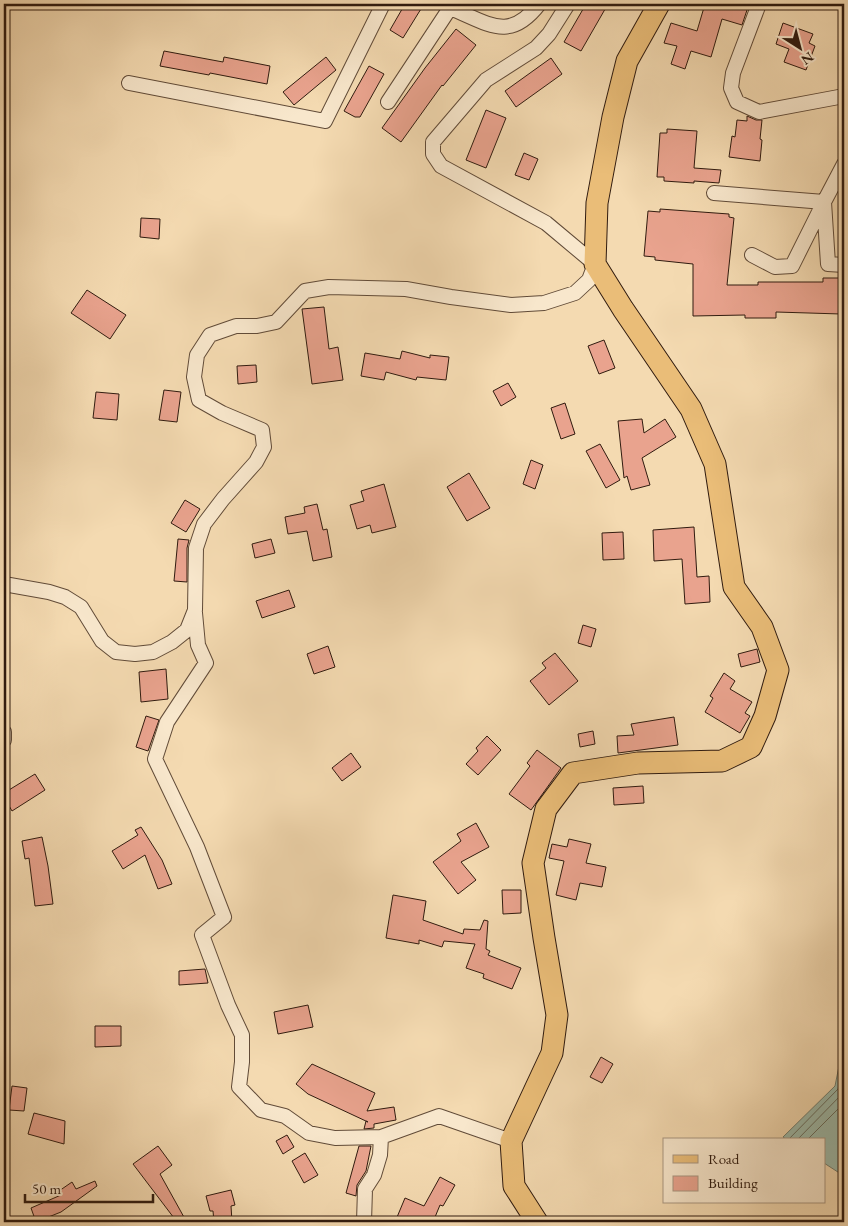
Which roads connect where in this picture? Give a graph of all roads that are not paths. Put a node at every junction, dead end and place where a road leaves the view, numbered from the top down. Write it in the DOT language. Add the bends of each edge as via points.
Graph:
graph roads {
  1 [pos="383,4"];
  2 [pos="539,4"];
  3 [pos="568,4"];
  4 [pos="659,4"];
  5 [pos="759,4"];
  6 [pos="450,6"];
  7 [pos="128,83"];
  8 [pos="844,96"];
  9 [pos="388,102"];
  10 [pos="844,164"];
  11 [pos="714,192"];
  12 [pos="824,202"];
  13 [pos="752,255"];
  14 [pos="595,264"];
  15 [pos="844,265"];
  16 [pos="4,584"];
  17 [pos="195,610"];
  18 [pos="4,732"];
  19 [pos="4,740"];
  20 [pos="381,1137"];
  21 [pos="511,1141"];
  22 [pos="364,1222"];
  23 [pos="537,1222"];
  1 -- 7 [label="street" via="324,121"];
  2 -- 6 [label="street" via="530,16 512,27 498,27"];
  3 -- 14 [label="street" via="536,48 486,80 433,142 433,154 441,166 546,223"];
  4 -- 14 [label="main road" via="627,61 613,117 597,203"];
  5 -- 8 [label="street" via="733,73 731,88 737,102 759,112"];
  6 -- 9 [label="street"];
  10 -- 12 [label="street"];
  11 -- 12 [label="street"];
  12 -- 13 [label="street" via="792,266 775,267"];
  12 -- 15 [label="street" via="828,264"];
  14 -- 17 [label="street" via="589,280 575,293 544,303 511,305 406,289 329,287 304,291 276,322 236,326 210,335 197,355 194,377 199,400 262,430 264,447 256,462 204,524 196,548"];
  14 -- 21 [label="main road" via="691,409 715,464 734,587 762,627 778,670 765,716 751,747 722,761 638,762 573,773 546,809 533,863 558,1015 552,1053"];
  16 -- 17 [label="street" via="48,592 81,606 102,641 116,652 153,652 172,642 187,630"];
  17 -- 20 [label="street" via="198,645 206,663 166,722 155,759 197,847 224,917 202,935 242,1035 239,1087 260,1110 285,1116 309,1133 335,1138"];
  18 -- 19 [label="street"];
  20 -- 21 [label="street" via="439,1116"];
  20 -- 22 [label="street" via="374,1175 365,1189"];
  21 -- 23 [label="main road" via="514,1186"];
}
